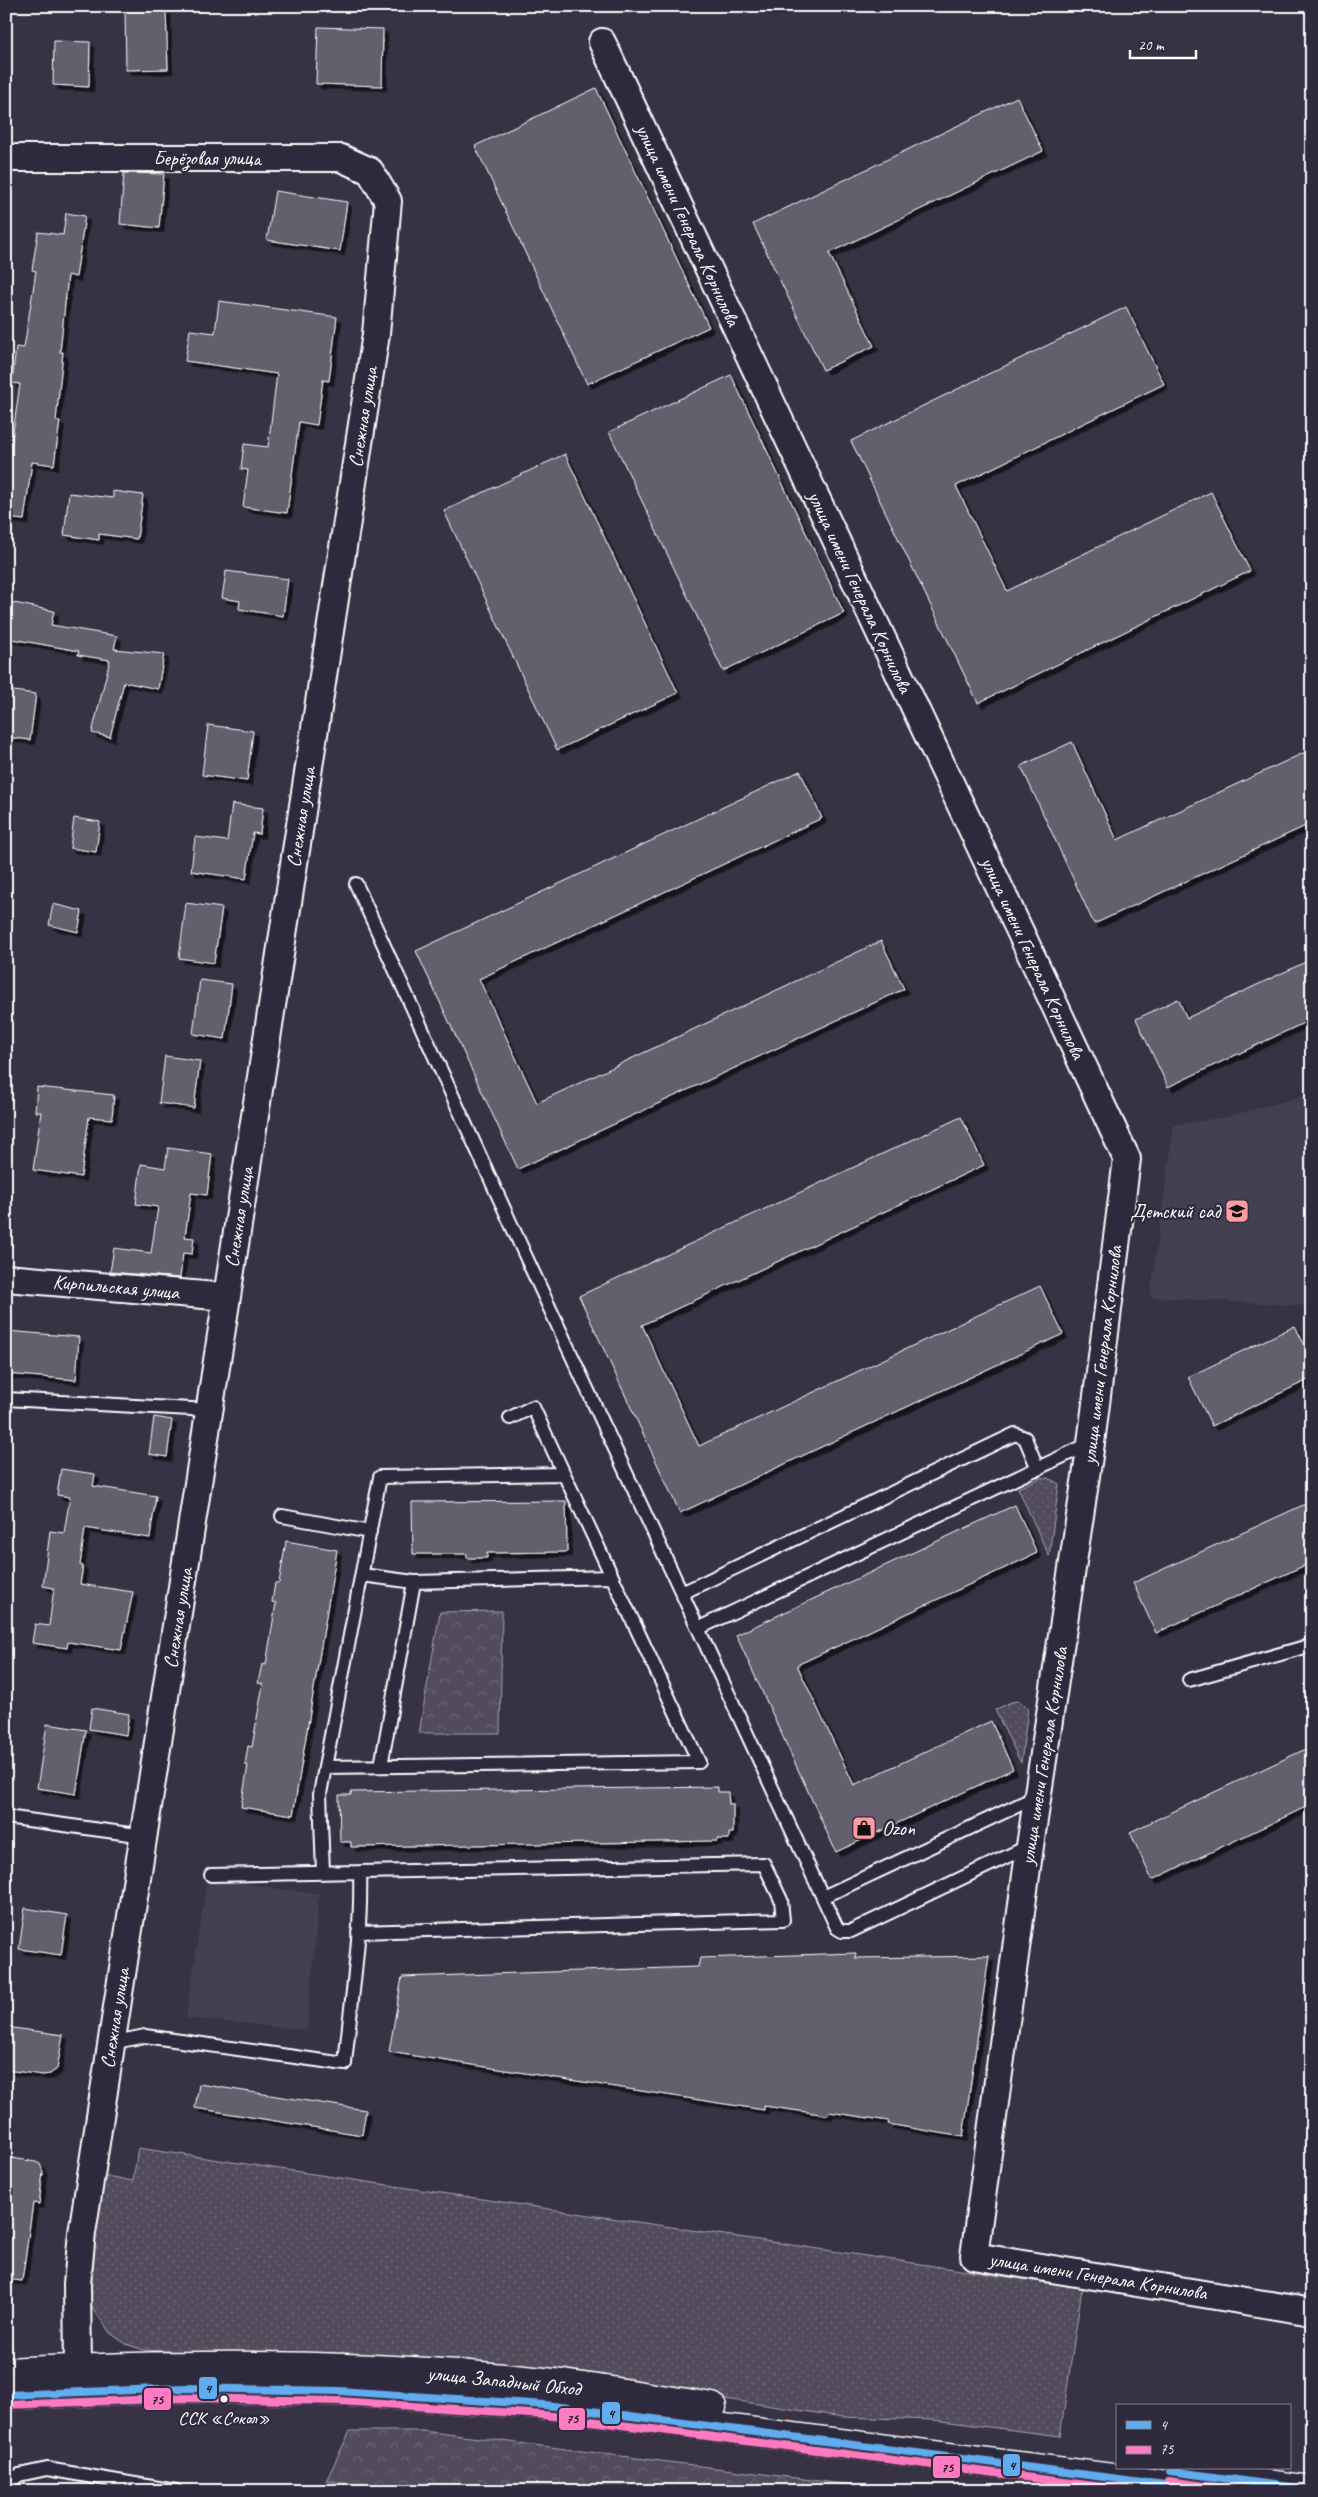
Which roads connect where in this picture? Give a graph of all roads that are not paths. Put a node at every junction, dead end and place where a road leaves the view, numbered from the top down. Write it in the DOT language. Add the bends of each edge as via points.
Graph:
graph roads {
  1 [pos="602,42"];
  2 [pos="6,158"];
  3 [pos="388,201"];
  4 [pos="356,884"];
  5 [pos="6,1278"];
  6 [pos="227,1297"];
  7 [pos="6,1399"];
  8 [pos="209,1410"];
  9 [pos="510,1418"];
  10 [pos="1092,1443"];
  11 [pos="1038,1468"];
  12 [pos="564,1474"];
  13 [pos="282,1516"];
  14 [pos="370,1532"];
  15 [pos="362,1575"];
  16 [pos="612,1577"];
  17 [pos="414,1582"];
  18 [pos="682,1593"];
  19 [pos="699,1628"];
  20 [pos="1312,1645"];
  21 [pos="1189,1680"];
  22 [pos="381,1766"];
  23 [pos="325,1767"];
  24 [pos="1038,1796"];
  25 [pos="6,1817"];
  26 [pos="144,1836"];
  27 [pos="1030,1846"];
  28 [pos="323,1872"];
  29 [pos="360,1872"];
  30 [pos="211,1875"];
  31 [pos="823,1897"];
  32 [pos="358,1932"];
  33 [pos="111,2043"];
  34 [pos="1312,2312"];
  35 [pos="78,2369"];
  36 [pos="6,2372"];
  37 [pos="6,2395"];
  38 [pos="1116,2464"];
  39 [pos="1163,2470"];
  40 [pos="6,2485"];
  41 [pos="1311,2490"];
  42 [pos="176,2491"];
  43 [pos="1214,2491"];
  1 -- 10 [label="street, улица имени Генерала Корнилова" via="1127,1159"];
  2 -- 3 [label="street, Берёзовая улица" via="341,158 370,171"];
  3 -- 6 [label="street, Снежная улица" via="376,334"];
  4 -- 18 [label="lane"];
  5 -- 6 [label="street, Кирпильская улица"];
  6 -- 8 [label="street, Снежная улица"];
  7 -- 8 [label="lane"];
  8 -- 26 [label="street, Снежная улица"];
  9 -- 12 [label="lane" via="533,1407"];
  10 -- 11 [label="lane"];
  10 -- 24 [label="street, улица имени Генерала Корнилова"];
  11 -- 18 [label="lane" via="1025,1438 1015,1434"];
  11 -- 19 [label="lane"];
  12 -- 14 [label="lane" via="380,1477"];
  12 -- 16 [label="lane"];
  13 -- 14 [label="lane"];
  14 -- 15 [label="lane"];
  15 -- 17 [label="lane"];
  15 -- 23 [label="lane"];
  16 -- 17 [label="lane"];
  16 -- 22 [label="lane" via="699,1762"];
  17 -- 22 [label="lane"];
  18 -- 19 [label="lane"];
  19 -- 31 [label="lane"];
  20 -- 21 [label="lane"];
  22 -- 23 [label="lane"];
  23 -- 28 [label="lane" via="320,1794"];
  24 -- 27 [label="street, улица имени Генерала Корнилова"];
  24 -- 31 [label="lane"];
  25 -- 26 [label="lane"];
  26 -- 33 [label="street, Снежная улица"];
  27 -- 31 [label="lane" via="852,1932 842,1932 837,1928"];
  27 -- 34 [label="street, улица имени Генерала Корнилова" via="974,2256"];
  28 -- 29 [label="lane"];
  28 -- 30 [label="lane"];
  29 -- 32 [label="lane"];
  29 -- 32 [label="lane" via="764,1864 781,1900 783,1920"];
  32 -- 33 [label="lane" via="345,2064 145,2036"];
  33 -- 35 [label="street, Снежная улица" via="82,2233 77,2284"];
  35 -- 36 [label="highway, улица Западный Обход"];
  35 -- 38 [label="highway, улица Западный Обход" via="222,2365 390,2370 544,2382"];
  37 -- 43 [label="highway, улица Западный Обход" via="192,2388 339,2391 545,2405"];
  39 -- 41 [label="highway"];
  40 -- 42 [label="lane" via="19,2475 47,2469"];
}
